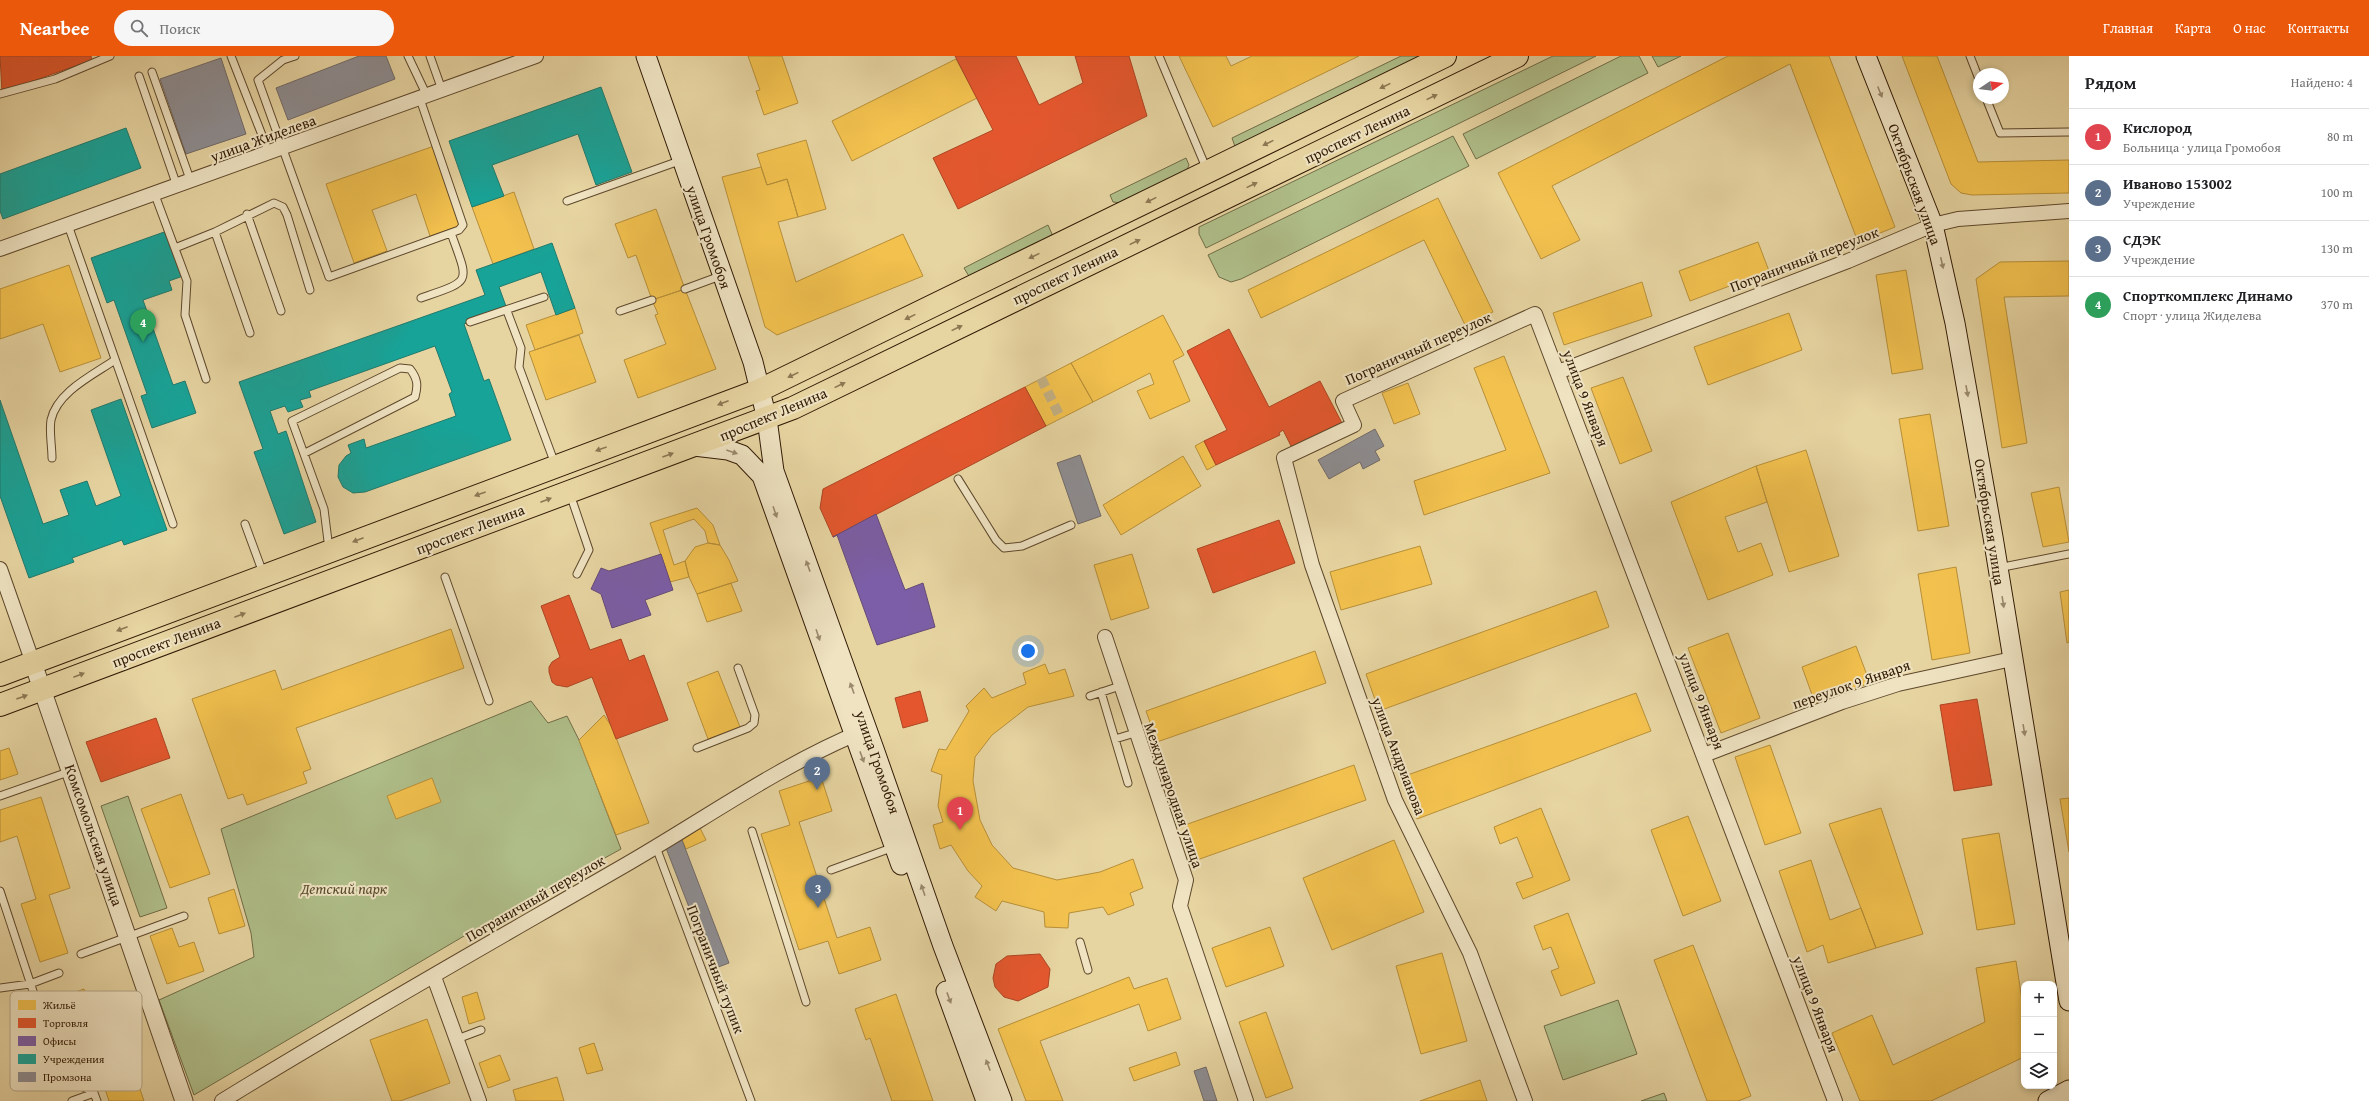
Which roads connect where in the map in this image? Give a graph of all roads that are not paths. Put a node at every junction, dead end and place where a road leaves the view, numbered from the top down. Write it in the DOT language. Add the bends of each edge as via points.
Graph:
graph roads {
  1 [pos="110,56"];
  2 [pos="231,56"];
  3 [pos="295,56"];
  4 [pos="408,56"];
  5 [pos="430,56"];
  6 [pos="536,56"];
  7 [pos="646,56"];
  8 [pos="1159,56"];
  9 [pos="1445,56"];
  10 [pos="1517,56"];
  11 [pos="1866,56"];
  12 [pos="1970,56"];
  13 [pos="518,59"];
  14 [pos="1974,68"];
  15 [pos="152,72"];
  16 [pos="139,76"];
  17 [pos="442,90"];
  18 [pos="0,94"];
  19 [pos="423,97"];
  20 [pos="1988,104"];
  21 [pos="2069,132"];
  22 [pos="283,148"];
  23 [pos="269,153"];
  24 [pos="682,160"];
  25 [pos="1208,172"];
  26 [pos="191,182"];
  27 [pos="178,187"];
  28 [pos="155,195"];
  29 [pos="567,202"];
  30 [pos="2069,211"];
  31 [pos="247,214"];
  32 [pos="68,225"];
  33 [pos="1933,225"];
  34 [pos="215,232"];
  35 [pos="451,233"];
  36 [pos="174,248"];
  37 [pos="0,250"];
  38 [pos="723,275"];
  39 [pos="686,288"];
  40 [pos="310,290"];
  41 [pos="544,297"];
  42 [pos="421,298"];
  43 [pos="652,300"];
  44 [pos="281,311"];
  45 [pos="507,311"];
  46 [pos="620,311"];
  47 [pos="1535,314"];
  48 [pos="470,322"];
  49 [pos="250,333"];
  50 [pos="115,360"];
  51 [pos="1558,372"];
  52 [pos="206,379"];
  53 [pos="760,390"];
  54 [pos="767,419"];
  55 [pos="694,446"];
  56 [pos="305,453"];
  57 [pos="52,458"];
  58 [pos="1284,458"];
  59 [pos="556,466"];
  60 [pos="762,476"];
  61 [pos="958,479"];
  62 [pos="569,492"];
  63 [pos="173,524"];
  64 [pos="246,524"];
  65 [pos="1071,525"];
  66 [pos="329,551"];
  67 [pos="2069,554"];
  68 [pos="1998,568"];
  69 [pos="0,570"];
  70 [pos="578,574"];
  71 [pos="264,575"];
  72 [pos="445,577"];
  73 [pos="1104,637"];
  74 [pos="2012,659"];
  75 [pos="34,663"];
  76 [pos="738,668"];
  77 [pos="0,675"];
  78 [pos="1120,686"];
  79 [pos="43,689"];
  80 [pos="1101,692"];
  81 [pos="1090,696"];
  82 [pos="490,701"];
  83 [pos="0,705"];
  84 [pos="860,732"];
  85 [pos="1135,733"];
  86 [pos="1115,739"];
  87 [pos="697,748"];
  88 [pos="1704,755"];
  89 [pos="72,771"];
  90 [pos="1128,783"];
  91 [pos="0,796"];
  92 [pos="752,830"];
  93 [pos="656,847"];
  94 [pos="894,847"];
  95 [pos="831,870"];
  96 [pos="0,892"];
  97 [pos="184,916"];
  98 [pos="129,935"];
  99 [pos="1080,942"];
  100 [pos="81,954"];
  101 [pos="1088,970"];
  102 [pos="59,973"];
  103 [pos="434,977"];
  104 [pos="30,984"];
  105 [pos="0,988"];
  106 [pos="32,991"];
  107 [pos="2069,1001"];
  108 [pos="806,1002"];
  109 [pos="481,1030"];
  110 [pos="457,1039"];
  111 [pos="2069,1090"];
  112 [pos="91,1091"];
  113 [pos="94,1093"];
  114 [pos="72,1101"];
  115 [pos="97,1101"];
  116 [pos="184,1101"];
  117 [pos="222,1101"];
  118 [pos="478,1101"];
  119 [pos="751,1101"];
  120 [pos="986,1101"];
  121 [pos="1002,1101"];
  122 [pos="1246,1101"];
  123 [pos="1525,1101"];
  124 [pos="1835,1101"];
  125 [pos="2048,1101"];
  1 -- 18 [label="lane" via="55,79"];
  2 -- 23 [label="lane"];
  3 -- 22 [label="lane" via="279,63 258,80"];
  4 -- 19 [label="lane"];
  5 -- 17 [label="lane"];
  6 -- 13 [label="street, улица Жиделева"];
  7 -- 24 [label="main road, улица Громобоя"];
  8 -- 25 [label="lane"];
  9 -- 25 [label="highway, проспект Ленина, one-way"];
  54 -- 10 [label="highway, проспект Ленина, one-way"];
  11 -- 33 [label="main road, Октябрьская улица, one-way"];
  12 -- 14 [label="lane"];
  13 -- 17 [label="street, улица Жиделева"];
  15 -- 26 [label="lane"];
  16 -- 27 [label="lane"];
  17 -- 19 [label="street, улица Жиделева"];
  19 -- 22 [label="street, улица Жиделева"];
  19 -- 35 [label="lane" via="464,225"];
  20 -- 21 [label="lane" via="2000,133"];
  22 -- 23 [label="street, улица Жиделева"];
  22 -- 35 [label="lane" via="329,277"];
  23 -- 26 [label="street, улица Жиделева"];
  24 -- 29 [label="lane"];
  24 -- 38 [label="main road, улица Громобоя"];
  25 -- 53 [label="highway, проспект Ленина, one-way"];
  26 -- 27 [label="street, улица Жиделева"];
  27 -- 28 [label="street, улица Жиделева"];
  28 -- 32 [label="street, улица Жиделева"];
  28 -- 36 [label="lane"];
  30 -- 33 [label="street, Пограничный переулок" via="1958,219"];
  31 -- 34 [label="lane"];
  31 -- 40 [label="lane" via="274,203 283,207"];
  31 -- 44 [label="lane"];
  32 -- 37 [label="street, улица Жиделева"];
  32 -- 50 [label="lane"];
  33 -- 51 [label="street, Пограничный переулок" via="1848,261"];
  33 -- 68 [label="main road, Октябрьская улица, one-way" via="1956,323"];
  34 -- 36 [label="lane"];
  34 -- 49 [label="lane"];
  35 -- 42 [label="lane" via="465,272 463,281 456,286"];
  36 -- 52 [label="lane" via="187,282 185,315"];
  38 -- 39 [label="lane"];
  38 -- 53 [label="main road, улица Громобоя"];
  41 -- 45 [label="lane"];
  43 -- 46 [label="lane"];
  45 -- 48 [label="lane"];
  45 -- 59 [label="lane" via="521,348 519,367"];
  47 -- 51 [label="street, улица 9 Января"];
  47 -- 58 [label="street, Пограничный переулок" via="1342,401 1354,425"];
  50 -- 57 [label="lane" via="72,390 55,409 50,422"];
  50 -- 63 [label="lane"];
  51 -- 88 [label="street, улица 9 Января"];
  53 -- 54 [label="main road, улица Громобоя"];
  53 -- 59 [label="highway, проспект Ленина, one-way"];
  54 -- 55 [label="highway, проспект Ленина"];
  54 -- 60 [label="main road, улица Громобоя"];
  84 -- 54 [label="main road, улица Громобоя, one-way" via="774,471"];
  55 -- 60 [label="main road, улица Громобоя, one-way" via="728,450 742,455"];
  62 -- 55 [label="highway, проспект Ленина, one-way"];
  56 -- 56 [label="lane" via="292,421 400,368 410,369 416,376 418,388 415,397"];
  56 -- 66 [label="lane" via="324,509"];
  58 -- 123 [label="street, улица Андрианова" via="1312,565 1395,800 1467,946"];
  59 -- 66 [label="highway, проспект Ленина, one-way"];
  60 -- 84 [label="main road, улица Громобоя, one-way"];
  61 -- 65 [label="lane" via="996,540 1004,548 1022,546"];
  62 -- 70 [label="lane" via="589,550"];
  79 -- 62 [label="highway, проспект Ленина, one-way"];
  64 -- 71 [label="lane"];
  66 -- 71 [label="highway, проспект Ленина"];
  67 -- 68 [label="lane"];
  68 -- 74 [label="main road, Октябрьская улица, one-way"];
  69 -- 75 [label="street, Комсомольская улица"];
  71 -- 75 [label="highway, проспект Ленина, one-way"];
  72 -- 82 [label="lane"];
  73 -- 78 [label="street, Международная улица"];
  74 -- 88 [label="street, переулок 9 Января" via="1898,684 1842,702"];
  74 -- 107 [label="main road, Октябрьская улица, one-way"];
  75 -- 77 [label="highway, проспект Ленина"];
  75 -- 79 [label="street, Комсомольская улица"];
  76 -- 87 [label="lane" via="755,715 754,723 748,728"];
  78 -- 80 [label="lane"];
  78 -- 85 [label="street, Международная улица"];
  83 -- 79 [label="highway, проспект Ленина, one-way"];
  79 -- 89 [label="street, Комсомольская улица"];
  80 -- 81 [label="lane"];
  80 -- 86 [label="lane"];
  84 -- 93 [label="street, Пограничный переулок" via="833,744 720,807"];
  84 -- 94 [label="main road, улица Громобоя, one-way"];
  121 -- 84 [label="main road, улица Громобоя, one-way"];
  85 -- 86 [label="lane"];
  85 -- 122 [label="street, Международная улица" via="1186,880 1180,906"];
  86 -- 90 [label="lane"];
  88 -- 124 [label="street, улица 9 Января"];
  89 -- 91 [label="lane"];
  89 -- 98 [label="street, Комсомольская улица"];
  92 -- 108 [label="lane"];
  93 -- 103 [label="street, Пограничный переулок"];
  93 -- 119 [label="lane, Пограничный тупик"];
  94 -- 95 [label="lane"];
  94 -- 120 [label="main road, улица Громобоя, one-way"];
  96 -- 104 [label="lane"];
  97 -- 98 [label="lane"];
  98 -- 100 [label="lane"];
  98 -- 116 [label="street, Комсомольская улица"];
  99 -- 101 [label="lane"];
  102 -- 104 [label="lane"];
  103 -- 110 [label="street"];
  103 -- 117 [label="street, Пограничный переулок" via="301,1052"];
  104 -- 105 [label="lane"];
  104 -- 106 [label="lane"];
  109 -- 110 [label="lane"];
  110 -- 118 [label="street"];
  111 -- 125 [label="main road"];
  112 -- 113 [label="lane"];
  113 -- 114 [label="lane"];
  113 -- 115 [label="lane"];
}
